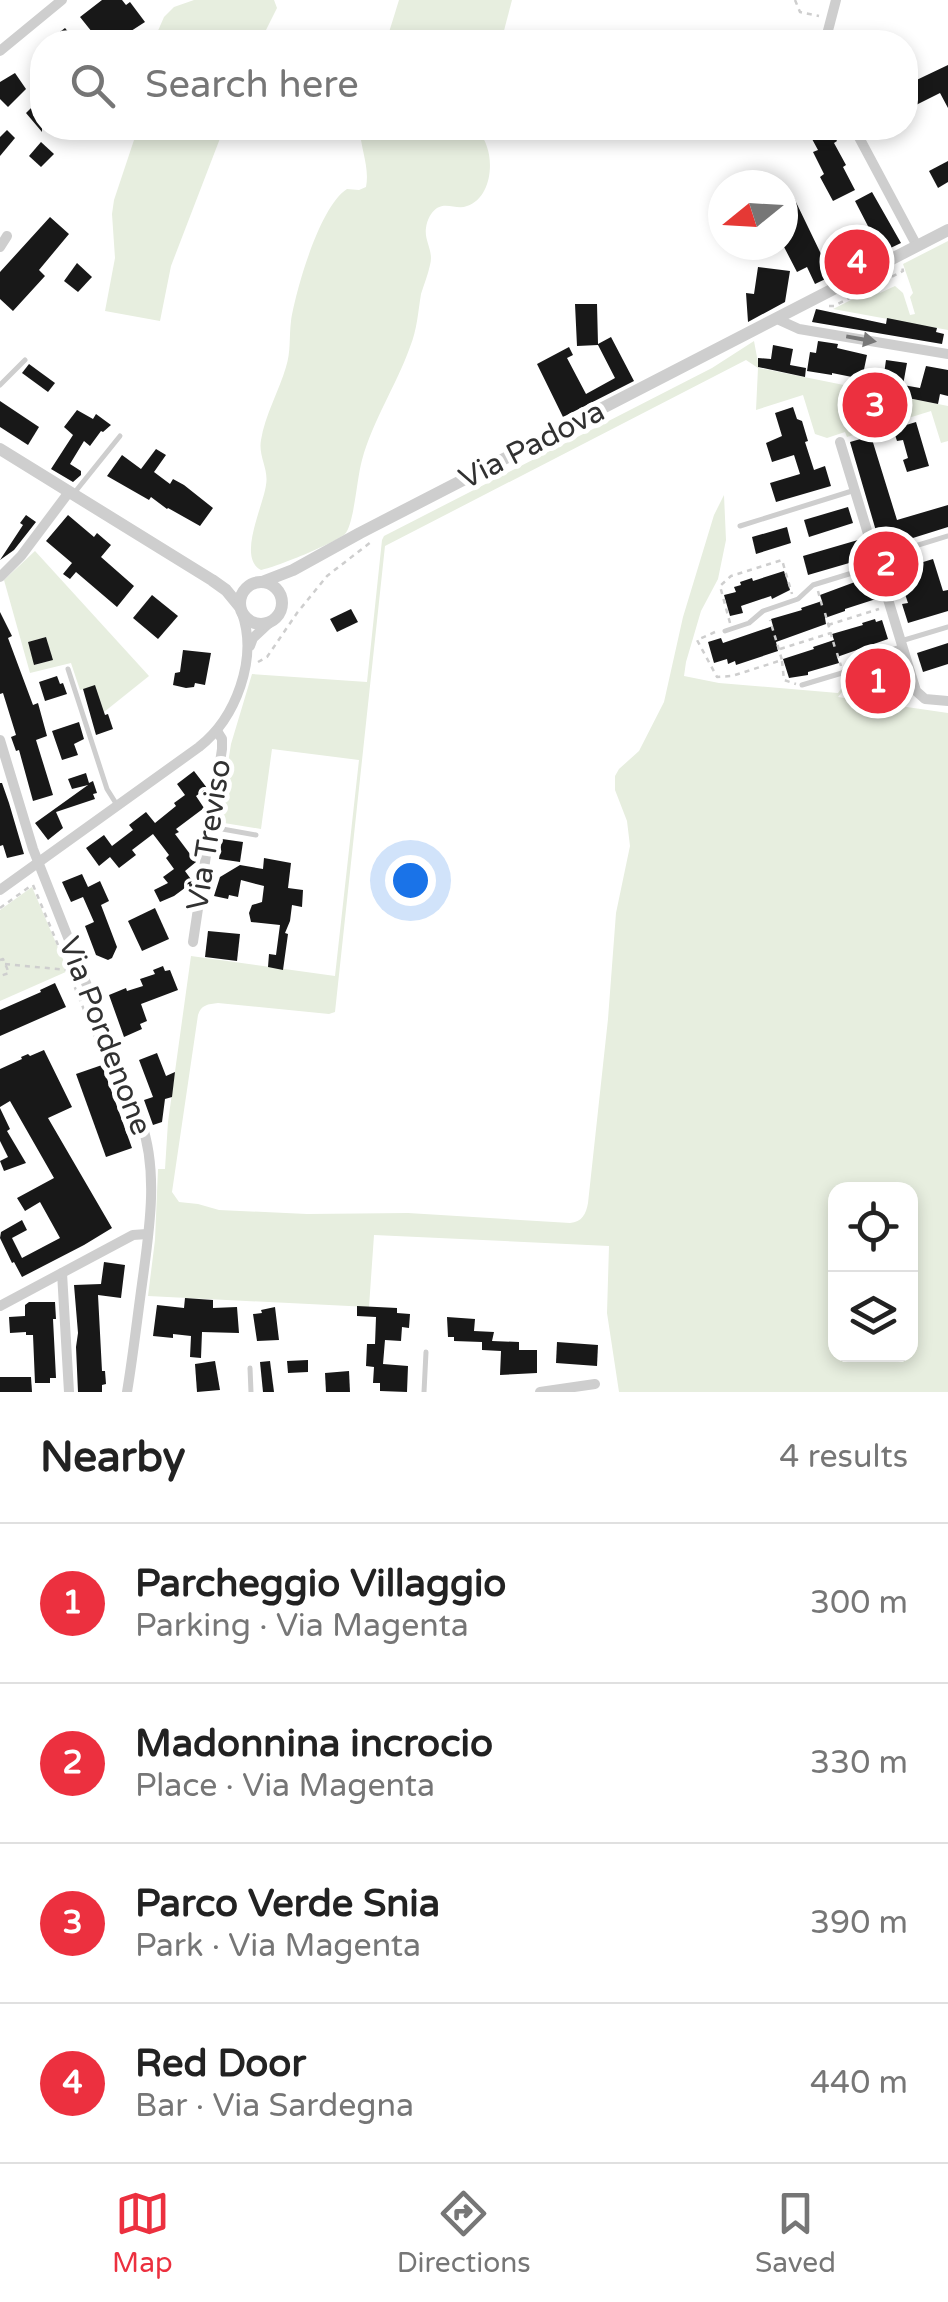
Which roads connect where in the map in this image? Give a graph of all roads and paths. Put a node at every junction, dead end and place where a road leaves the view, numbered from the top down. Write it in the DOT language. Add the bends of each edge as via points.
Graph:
graph roads {
  1 [pos="62,0"];
  2 [pos="794,0"];
  3 [pos="836,0"];
  4 [pos="824,18"];
  5 [pos="827,30"];
  6 [pos="0,51"];
  7 [pos="860,140"];
  8 [pos="948,230"];
  9 [pos="917,246"];
  10 [pos="777,318"];
  11 [pos="948,354"];
  12 [pos="25,360"];
  13 [pos="0,385"];
  14 [pos="120,436"];
  15 [pos="840,442"];
  16 [pos="0,449"];
  17 [pos="855,490"];
  18 [pos="71,493"];
  19 [pos="740,526"];
  20 [pos="948,536"];
  21 [pos="377,537"];
  22 [pos="877,562"];
  23 [pos="306,563"];
  24 [pos="0,577"];
  25 [pos="212,580"];
  26 [pos="257,583"];
  27 [pos="816,584"];
  28 [pos="794,600"];
  29 [pos="282,604"];
  30 [pos="766,609"];
  31 [pos="880,609"];
  32 [pos="241,610"];
  33 [pos="269,623"];
  34 [pos="828,625"];
  35 [pos="948,627"];
  36 [pos="728,630"];
  37 [pos="830,633"];
  38 [pos="902,644"];
  39 [pos="779,649"];
  40 [pos="245,660"];
  41 [pos="782,660"];
  42 [pos="68,669"];
  43 [pos="843,672"];
  44 [pos="802,685"];
  45 [pos="948,702"];
  46 [pos="217,730"];
  47 [pos="0,740"];
  48 [pos="117,805"];
  49 [pos="210,827"];
  50 [pos="256,835"];
  51 [pos="39,862"];
  52 [pos="44,878"];
  53 [pos="32,884"];
  54 [pos="0,890"];
  55 [pos="0,908"];
  56 [pos="193,942"];
  57 [pos="0,960"];
  58 [pos="5,964"];
  59 [pos="73,967"];
  60 [pos="0,976"];
  61 [pos="102,1049"];
  62 [pos="148,1234"];
  63 [pos="62,1273"];
  64 [pos="0,1306"];
  65 [pos="426,1352"];
  66 [pos="250,1368"];
  67 [pos="594,1384"];
  68 [pos="69,1392"];
  69 [pos="127,1392"];
  70 [pos="251,1392"];
  71 [pos="424,1392"];
  72 [pos="540,1392"];
  1 -- 6 [label="street"];
  2 -- 4 [label="path" via="800,12"];
  3 -- 5 [label="street"];
  7 -- 9 [label="street"];
  8 -- 9 [label="street, Via Padova"];
  9 -- 10 [label="street, Via Padova"];
  10 -- 11 [label="street, one-way" via="799,329"];
  10 -- 23 [label="street, Via Padova"];
  12 -- 13 [label="lane"];
  14 -- 18 [label="lane"];
  15 -- 17 [label="street"];
  16 -- 18 [label="street"];
  17 -- 19 [label="lane"];
  17 -- 22 [label="street"];
  18 -- 24 [label="street"];
  18 -- 25 [label="street"];
  20 -- 22 [label="lane"];
  21 -- 40 [label="path" via="327,576 267,657"];
  22 -- 27 [label="lane"];
  22 -- 38 [label="street"];
  23 -- 26 [label="street, Via Padova"];
  23 -- 29 [label="street"];
  25 -- 26 [label="street"];
  25 -- 32 [label="street"];
  26 -- 29 [label="street" via="276,588"];
  26 -- 32 [label="street" via="241,595"];
  27 -- 28 [label="lane"];
  27 -- 34 [label="path"];
  28 -- 30 [label="lane"];
  28 -- 36 [label="path" via="782,560 731,576 720,586"];
  29 -- 33 [label="street"];
  30 -- 36 [label="lane"];
  30 -- 39 [label="path"];
  31 -- 34 [label="path"];
  32 -- 33 [label="street" via="253,623"];
  32 -- 40 [label="street"];
  33 -- 40 [label="street" via="253,638"];
  34 -- 37 [label="path"];
  35 -- 38 [label="lane"];
  36 -- 41 [label="path" via="697,640 717,677"];
  37 -- 39 [label="path"];
  37 -- 43 [label="path"];
  38 -- 43 [label="lane"];
  38 -- 45 [label="street" via="919,695"];
  39 -- 41 [label="path"];
  40 -- 46 [label="street" via="237,698"];
  41 -- 44 [label="path" via="784,680"];
  42 -- 48 [label="lane"];
  43 -- 44 [label="lane"];
  46 -- 48 [label="street"];
  46 -- 49 [label="street, Via Treviso" via="222,749"];
  47 -- 51 [label="street, Via Pordenone"];
  48 -- 51 [label="street"];
  49 -- 50 [label="lane"];
  49 -- 56 [label="street, Via Treviso"];
  51 -- 52 [label="street, Via Pordenone"];
  51 -- 54 [label="street"];
  52 -- 53 [label="path"];
  52 -- 59 [label="street, Via Pordenone"];
  53 -- 55 [label="path"];
  53 -- 59 [label="path"];
  57 -- 58 [label="path"];
  58 -- 59 [label="path"];
  58 -- 60 [label="path" via="8,972"];
  59 -- 61 [label="path"];
  59 -- 62 [label="street, Via Pordenone" via="147,1140"];
  62 -- 63 [label="street" via="135,1234"];
  62 -- 69 [label="street, Via Pordenone"];
  63 -- 64 [label="street"];
  63 -- 68 [label="street"];
  65 -- 71 [label="lane"];
  66 -- 70 [label="lane"];
  67 -- 72 [label="street"];
}
